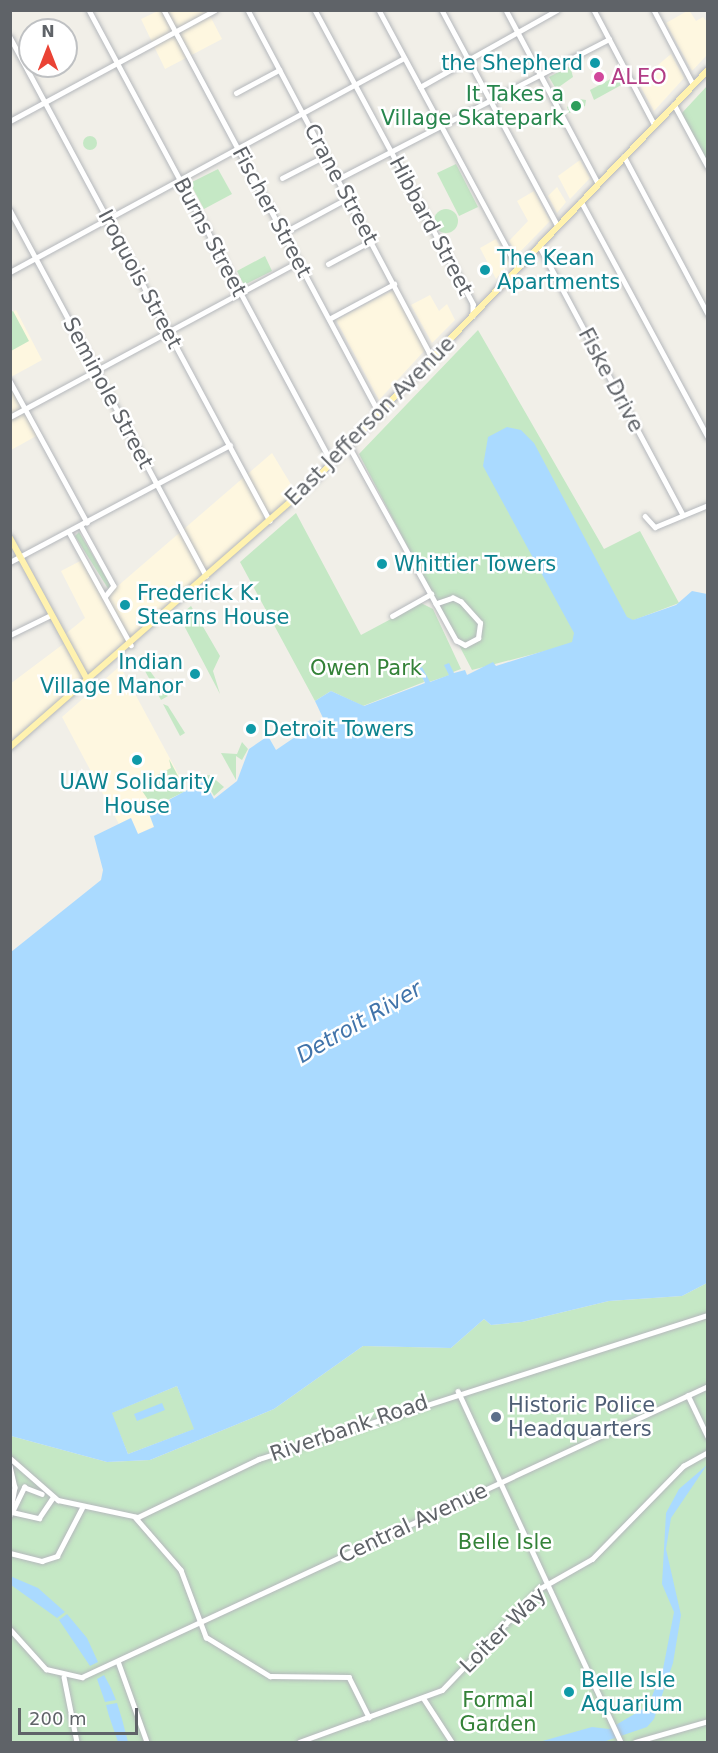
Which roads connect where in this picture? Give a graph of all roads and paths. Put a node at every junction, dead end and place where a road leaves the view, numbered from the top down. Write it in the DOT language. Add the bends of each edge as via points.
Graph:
graph roads {
  1 [pos="89,10"];
  2 [pos="164,10"];
  3 [pos="215,10"];
  4 [pos="248,10"];
  5 [pos="315,10"];
  6 [pos="379,10"];
  7 [pos="442,10"];
  8 [pos="506,10"];
  9 [pos="557,10"];
  10 [pos="594,10"];
  11 [pos="654,10"];
  12 [pos="176,33"];
  13 [pos="518,33"];
  14 [pos="10,37"];
  15 [pos="609,39"];
  16 [pos="404,58"];
  17 [pos="469,60"];
  18 [pos="117,64"];
  19 [pos="279,70"];
  20 [pos="708,70"];
  21 [pos="540,74"];
  22 [pos="355,84"];
  23 [pos="693,84"];
  24 [pos="420,87"];
  25 [pos="236,93"];
  26 [pos="490,100"];
  27 [pos="46,103"];
  28 [pos="674,104"];
  29 [pos="302,113"];
  30 [pos="10,121"];
  31 [pos="654,124"];
  32 [pos="441,126"];
  33 [pos="238,149"];
  34 [pos="391,153"];
  35 [pos="325,156"];
  36 [pos="624,156"];
  37 [pos="708,167"];
  38 [pos="282,178"];
  39 [pos="338,179"];
  40 [pos="180,182"];
  41 [pos="598,183"];
  42 [pos="348,198"];
  43 [pos="581,201"];
  44 [pos="10,210"];
  45 [pos="109,220"];
  46 [pos="558,225"];
  47 [pos="283,234"];
  48 [pos="371,241"];
  49 [pos="539,245"];
  50 [pos="37,259"];
  51 [pos="298,262"];
  52 [pos="328,264"];
  53 [pos="518,268"];
  54 [pos="10,273"];
  55 [pos="394,284"];
  56 [pos="240,294"];
  57 [pos="708,314"];
  58 [pos="473,316"];
  59 [pos="328,319"];
  60 [pos="168,332"];
  61 [pos="432,359"];
  62 [pos="96,371"];
  63 [pos="10,381"];
  64 [pos="26,408"];
  65 [pos="380,414"];
  66 [pos="10,417"];
  67 [pos="708,436"];
  68 [pos="230,446"];
  69 [pos="349,446"];
  70 [pos="332,463"];
  71 [pos="157,484"];
  72 [pos="708,505"];
  73 [pos="683,515"];
  74 [pos="645,516"];
  75 [pos="270,521"];
  76 [pos="87,522"];
  77 [pos="81,526"];
  78 [pos="69,532"];
  79 [pos="10,538"];
  80 [pos="20,557"];
  81 [pos="10,562"];
  82 [pos="206,576"];
  83 [pos="431,594"];
  84 [pos="105,597"];
  85 [pos="436,604"];
  86 [pos="51,615"];
  87 [pos="392,616"];
  88 [pos="10,634"];
  89 [pos="131,645"];
  90 [pos="88,681"];
  91 [pos="10,747"];
  92 [pos="708,1315"];
  93 [pos="708,1386"];
  94 [pos="458,1391"];
  95 [pos="688,1395"];
  96 [pos="708,1437"];
  97 [pos="708,1452"];
  98 [pos="10,1458"];
  99 [pos="10,1466"];
  100 [pos="501,1482"];
  101 [pos="52,1497"];
  102 [pos="82,1508"];
  103 [pos="11,1514"];
  104 [pos="135,1517"];
  105 [pos="10,1553"];
  106 [pos="548,1584"];
  107 [pos="198,1624"];
  108 [pos="10,1629"];
  109 [pos="118,1661"];
  110 [pos="64,1677"];
  111 [pos="424,1699"];
  112 [pos="369,1717"];
  113 [pos="708,1721"];
  114 [pos="619,1740"];
  115 [pos="76,1743"];
  116 [pos="147,1743"];
  117 [pos="299,1743"];
  118 [pos="452,1743"];
  119 [pos="635,1743"];
  1 -- 18 [label="street, Burns Street"];
  2 -- 12 [label="street, Fischer Street"];
  3 -- 12 [label="street"];
  4 -- 19 [label="street, Crane Street"];
  5 -- 22 [label="street, Hibbard Street"];
  6 -- 16 [label="street"];
  7 -- 17 [label="street"];
  8 -- 13 [label="street"];
  9 -- 13 [label="street"];
  10 -- 15 [label="street"];
  11 -- 23 [label="street"];
  12 -- 18 [label="street"];
  12 -- 33 [label="street, Fischer Street"];
  13 -- 17 [label="street"];
  13 -- 21 [label="street"];
  14 -- 27 [label="street, Iroquois Street"];
  15 -- 21 [label="street"];
  15 -- 31 [label="street"];
  16 -- 22 [label="street"];
  16 -- 24 [label="street"];
  17 -- 24 [label="street"];
  17 -- 26 [label="street"];
  18 -- 27 [label="street"];
  18 -- 40 [label="street, Burns Street"];
  19 -- 25 [label="street"];
  19 -- 29 [label="street, Crane Street"];
  20 -- 23 [label="main road, East Jefferson Avenue"];
  21 -- 26 [label="street"];
  21 -- 41 [label="street"];
  22 -- 29 [label="street"];
  22 -- 34 [label="street, Hibbard Street"];
  23 -- 28 [label="main road, East Jefferson Avenue"];
  24 -- 32 [label="street"];
  26 -- 32 [label="street"];
  26 -- 46 [label="street"];
  27 -- 30 [label="street"];
  27 -- 45 [label="street, Iroquois Street"];
  28 -- 31 [label="main road, East Jefferson Avenue"];
  28 -- 37 [label="street"];
  29 -- 33 [label="street"];
  29 -- 35 [label="street, Crane Street"];
  31 -- 36 [label="main road, East Jefferson Avenue"];
  32 -- 34 [label="street"];
  32 -- 53 [label="street"];
  33 -- 40 [label="street"];
  33 -- 47 [label="street, Fischer Street"];
  34 -- 39 [label="street"];
  34 -- 58 [label="street, Hibbard Street" via="473,304"];
  35 -- 38 [label="street"];
  35 -- 39 [label="street, Crane Street"];
  36 -- 41 [label="main road, East Jefferson Avenue"];
  36 -- 57 [label="street"];
  39 -- 42 [label="street, Crane Street"];
  40 -- 45 [label="street"];
  40 -- 56 [label="street, Burns Street"];
  41 -- 43 [label="main road, East Jefferson Avenue"];
  42 -- 47 [label="street"];
  42 -- 48 [label="street, Crane Street"];
  43 -- 46 [label="main road, East Jefferson Avenue"];
  43 -- 67 [label="street"];
  44 -- 50 [label="street, Seminole Street"];
  45 -- 50 [label="street"];
  45 -- 60 [label="street, Iroquois Street"];
  46 -- 49 [label="main road, East Jefferson Avenue"];
  47 -- 51 [label="street, Fischer Street"];
  48 -- 52 [label="street"];
  48 -- 55 [label="street, Crane Street"];
  49 -- 53 [label="main road, East Jefferson Avenue"];
  49 -- 73 [label="street, Fiske Drive"];
  50 -- 54 [label="street"];
  50 -- 62 [label="street, Seminole Street"];
  51 -- 56 [label="street"];
  51 -- 59 [label="street, Fischer Street"];
  53 -- 58 [label="main road, East Jefferson Avenue"];
  55 -- 59 [label="street"];
  55 -- 61 [label="street, Crane Street"];
  56 -- 60 [label="street"];
  56 -- 70 [label="street, Burns Street"];
  58 -- 61 [label="main road, East Jefferson Avenue"];
  59 -- 65 [label="street, Fischer Street"];
  60 -- 62 [label="street"];
  60 -- 68 [label="street, Iroquois Street"];
  61 -- 65 [label="main road, East Jefferson Avenue"];
  62 -- 64 [label="street"];
  62 -- 71 [label="street, Seminole Street"];
  63 -- 64 [label="street"];
  64 -- 66 [label="street"];
  64 -- 76 [label="street"];
  65 -- 69 [label="main road, East Jefferson Avenue"];
  68 -- 71 [label="street"];
  68 -- 75 [label="street, Iroquois Street"];
  69 -- 70 [label="main road, East Jefferson Avenue"];
  69 -- 83 [label="street"];
  70 -- 75 [label="main road, East Jefferson Avenue"];
  71 -- 76 [label="street"];
  71 -- 82 [label="street, Seminole Street"];
  72 -- 73 [label="street"];
  73 -- 74 [label="street" via="655,527"];
  75 -- 82 [label="main road, East Jefferson Avenue"];
  76 -- 77 [label="street"];
  77 -- 78 [label="street"];
  77 -- 84 [label="street" via="114,586"];
  78 -- 80 [label="street"];
  78 -- 84 [label="street"];
  79 -- 80 [label="main road"];
  80 -- 81 [label="street"];
  80 -- 86 [label="main road"];
  82 -- 89 [label="main road, East Jefferson Avenue"];
  83 -- 85 [label="street"];
  83 -- 87 [label="street"];
  84 -- 89 [label="street"];
  85 -- 85 [label="street" via="458,642 478,638 480,623 461,602 453,598"];
  86 -- 88 [label="street"];
  86 -- 90 [label="main road"];
  89 -- 90 [label="main road, East Jefferson Avenue"];
  90 -- 91 [label="main road, East Jefferson Avenue"];
  92 -- 94 [label="street, Riverbank Road"];
  93 -- 95 [label="street, Central Avenue"];
  94 -- 100 [label="street"];
  94 -- 104 [label="street, Riverbank Road" via="259,1459"];
  95 -- 96 [label="street"];
  95 -- 100 [label="street, Central Avenue"];
  97 -- 106 [label="street, Loiter Way" via="683,1466 592,1559"];
  98 -- 101 [label="street"];
  99 -- 103 [label="street"];
  100 -- 106 [label="street"];
  100 -- 107 [label="street, Central Avenue"];
  101 -- 102 [label="street"];
  101 -- 103 [label="street" via="39,1518"];
  101 -- 103 [label="street" via="26,1486"];
  102 -- 104 [label="street"];
  102 -- 105 [label="street" via="57,1556 38,1561"];
  104 -- 107 [label="street" via="181,1570"];
  106 -- 111 [label="street, Loiter Way" via="454,1678"];
  106 -- 114 [label="street"];
  107 -- 109 [label="street, Central Avenue"];
  107 -- 112 [label="street" via="219,1647 270,1676 349,1677"];
  108 -- 110 [label="street" via="31,1655"];
  109 -- 110 [label="street, Central Avenue" via="93,1672"];
  109 -- 116 [label="street"];
  110 -- 115 [label="street"];
  111 -- 112 [label="street, Loiter Way"];
  111 -- 118 [label="street"];
  112 -- 117 [label="street, Loiter Way"];
  113 -- 119 [label="street"];
}
